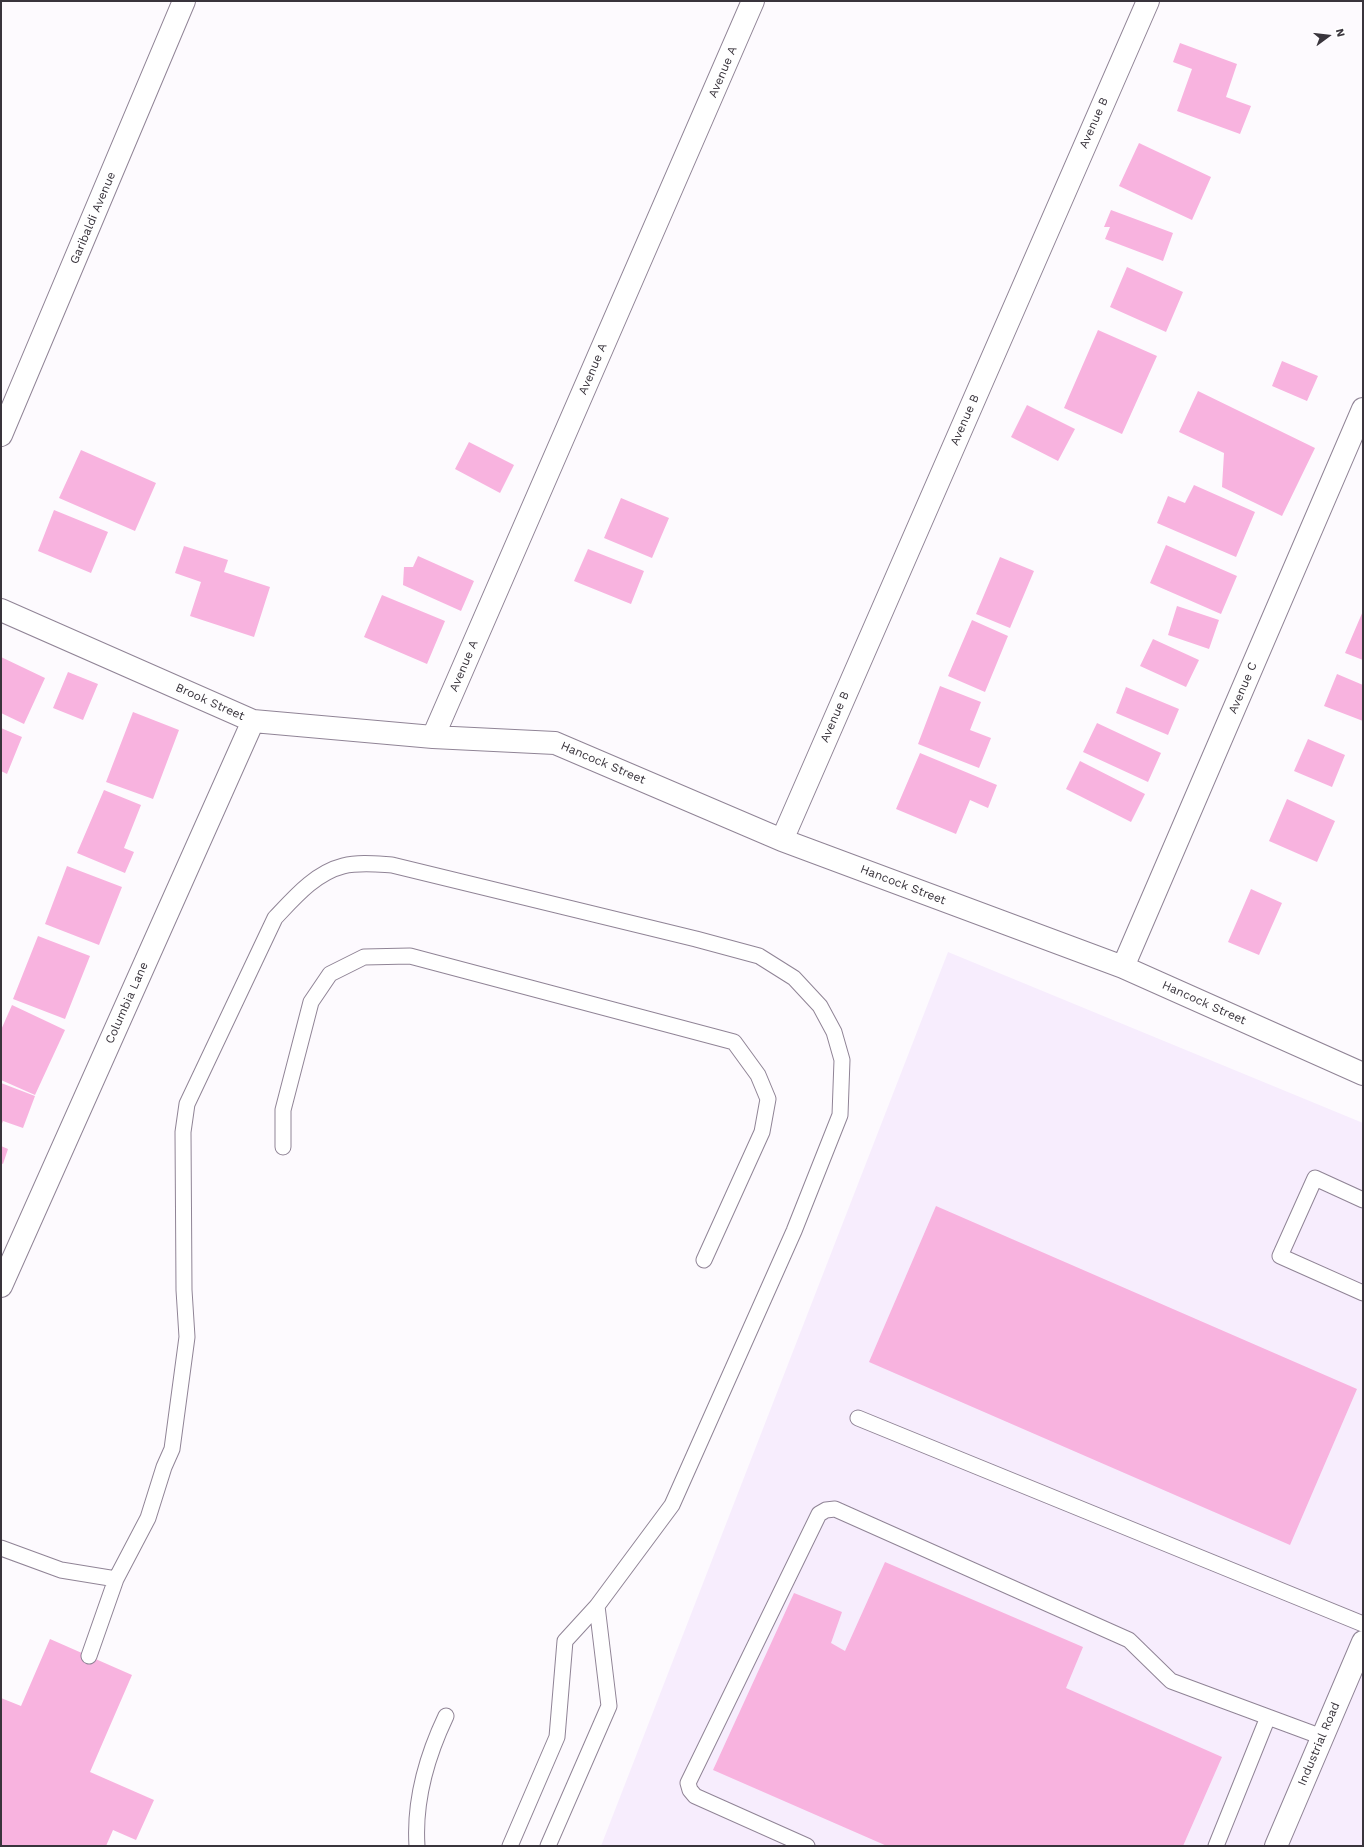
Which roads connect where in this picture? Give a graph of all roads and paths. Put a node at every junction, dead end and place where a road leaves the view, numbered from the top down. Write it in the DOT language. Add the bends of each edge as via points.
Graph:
graph roads {
  1 [pos="184,1"];
  2 [pos="753,1"];
  3 [pos="1148,1"];
  4 [pos="1363,409"];
  5 [pos="1,435"];
  6 [pos="1,610"];
  7 [pos="253,721"];
  8 [pos="433,737"];
  9 [pos="782,840"];
  10 [pos="1123,968"];
  11 [pos="1363,1074"];
  12 [pos="283,1147"];
  13 [pos="1363,1200"];
  14 [pos="704,1260"];
  15 [pos="1,1286"];
  16 [pos="1363,1293"];
  17 [pos="858,1418"];
  18 [pos="1,1548"];
  19 [pos="116,1579"];
  20 [pos="598,1606"];
  21 [pos="1363,1624"];
  22 [pos="1363,1642"];
  23 [pos="89,1656"];
  24 [pos="446,1716"];
  25 [pos="1268,1717"];
  26 [pos="1322,1737"];
  27 [pos="417,1846"];
  28 [pos="510,1846"];
  29 [pos="548,1846"];
  30 [pos="807,1846"];
  31 [pos="1216,1846"];
  32 [pos="1276,1846"];
  1 -- 5 [label="street, Garibaldi Avenue"];
  2 -- 8 [label="street, Avenue A"];
  3 -- 9 [label="street, Avenue B"];
  4 -- 10 [label="street, Avenue C"];
  6 -- 7 [label="street, Brook Street"];
  7 -- 8 [label="street, Brook Street"];
  7 -- 15 [label="street, Columbia Lane"];
  8 -- 9 [label="street, Hancock Street" via="555,743"];
  9 -- 10 [label="street, Hancock Street"];
  10 -- 11 [label="street, Hancock Street"];
  12 -- 14 [label="lane" via="283,1110 311,1002 330,974 364,957 410,956 727,1040 734,1042 758,1075 768,1099 762,1132"];
  13 -- 16 [label="lane" via="1315,1178 1280,1256"];
  17 -- 21 [label="lane"];
  18 -- 19 [label="lane" via="61,1570"];
  19 -- 20 [label="lane" via="148,1518 172,1449 187,1337 184,1290 183,1139 187,1104 275,918 297,894 326,873 343,866 392,865 759,956 794,978 820,1006 834,1032 842,1060 840,1115 794,1232 672,1506"];
  19 -- 23 [label="lane"];
  20 -- 28 [label="lane" via="565,1641 557,1737"];
  20 -- 29 [label="lane" via="608,1706"];
  22 -- 26 [label="street, Industrial Road"];
  24 -- 27 [label="lane" via="425,1769"];
  25 -- 26 [label="lane"];
  25 -- 30 [label="lane" via="1171,1681 1129,1640 835,1509 826,1510 819,1514 688,1784 695,1796"];
  25 -- 31 [label="lane"];
  26 -- 32 [label="street, Industrial Road"];
}
